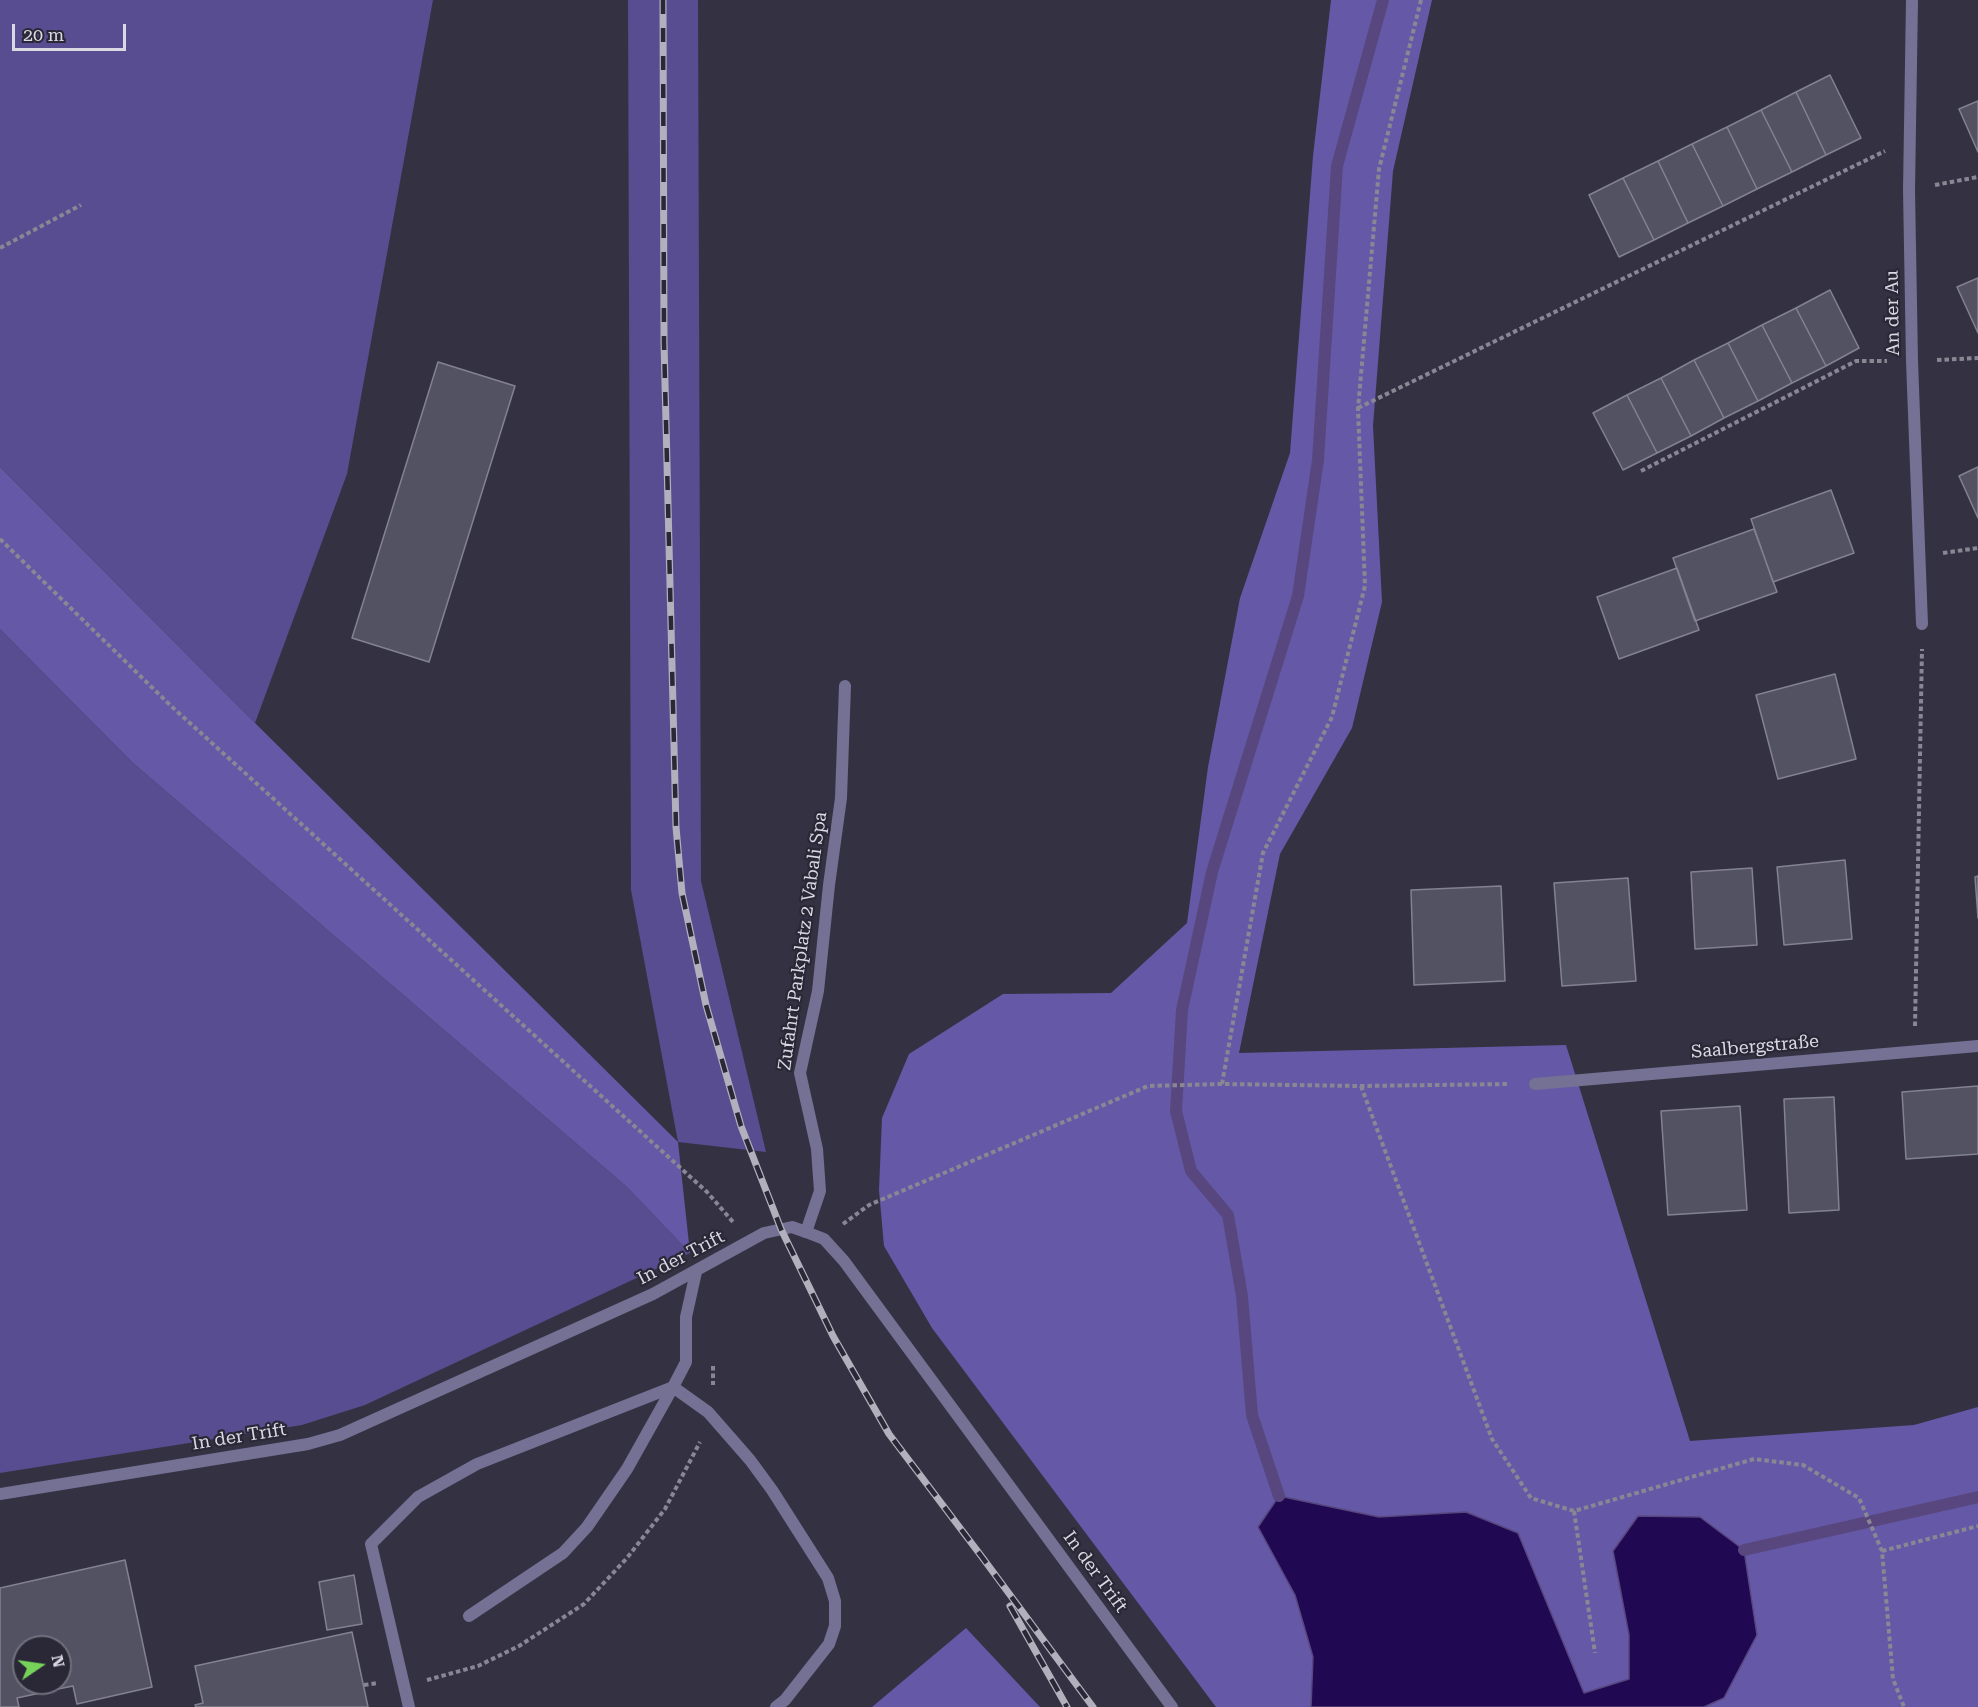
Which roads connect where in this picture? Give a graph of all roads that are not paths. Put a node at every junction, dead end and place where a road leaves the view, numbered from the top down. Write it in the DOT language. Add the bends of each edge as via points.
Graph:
graph roads {
  1 [pos="1912,0"];
  2 [pos="1922,624"];
  3 [pos="845,686"];
  4 [pos="1978,1046"];
  5 [pos="1535,1084"];
  6 [pos="806,1232"];
  7 [pos="696,1272"];
  8 [pos="673,1387"];
  9 [pos="0,1494"];
  10 [pos="469,1616"];
  11 [pos="409,1707"];
  12 [pos="776,1707"];
  13 [pos="1172,1707"];
  1 -- 2 [label="street, An der Au" via="1909,190"];
  3 -- 6 [label="street, Zufahrt Parkplatz 2 Vabali Spa" via="841,798 818,991 800,1073 817,1149 820,1191"];
  4 -- 5 [label="street, Saalbergstraße"];
  6 -- 7 [label="street, In der Trift" via="792,1227 764,1233"];
  6 -- 13 [label="street, In der Trift" via="824,1239 844,1261"];
  7 -- 8 [label="street" via="686,1317 686,1362"];
  7 -- 9 [label="street, In der Trift" via="340,1435 308,1444"];
  8 -- 10 [label="street" via="627,1469 587,1527 564,1552"];
  8 -- 11 [label="street" via="477,1464 418,1497 371,1544"];
  8 -- 12 [label="street" via="708,1412 750,1460 828,1578 835,1601 835,1626 829,1644"];
}
